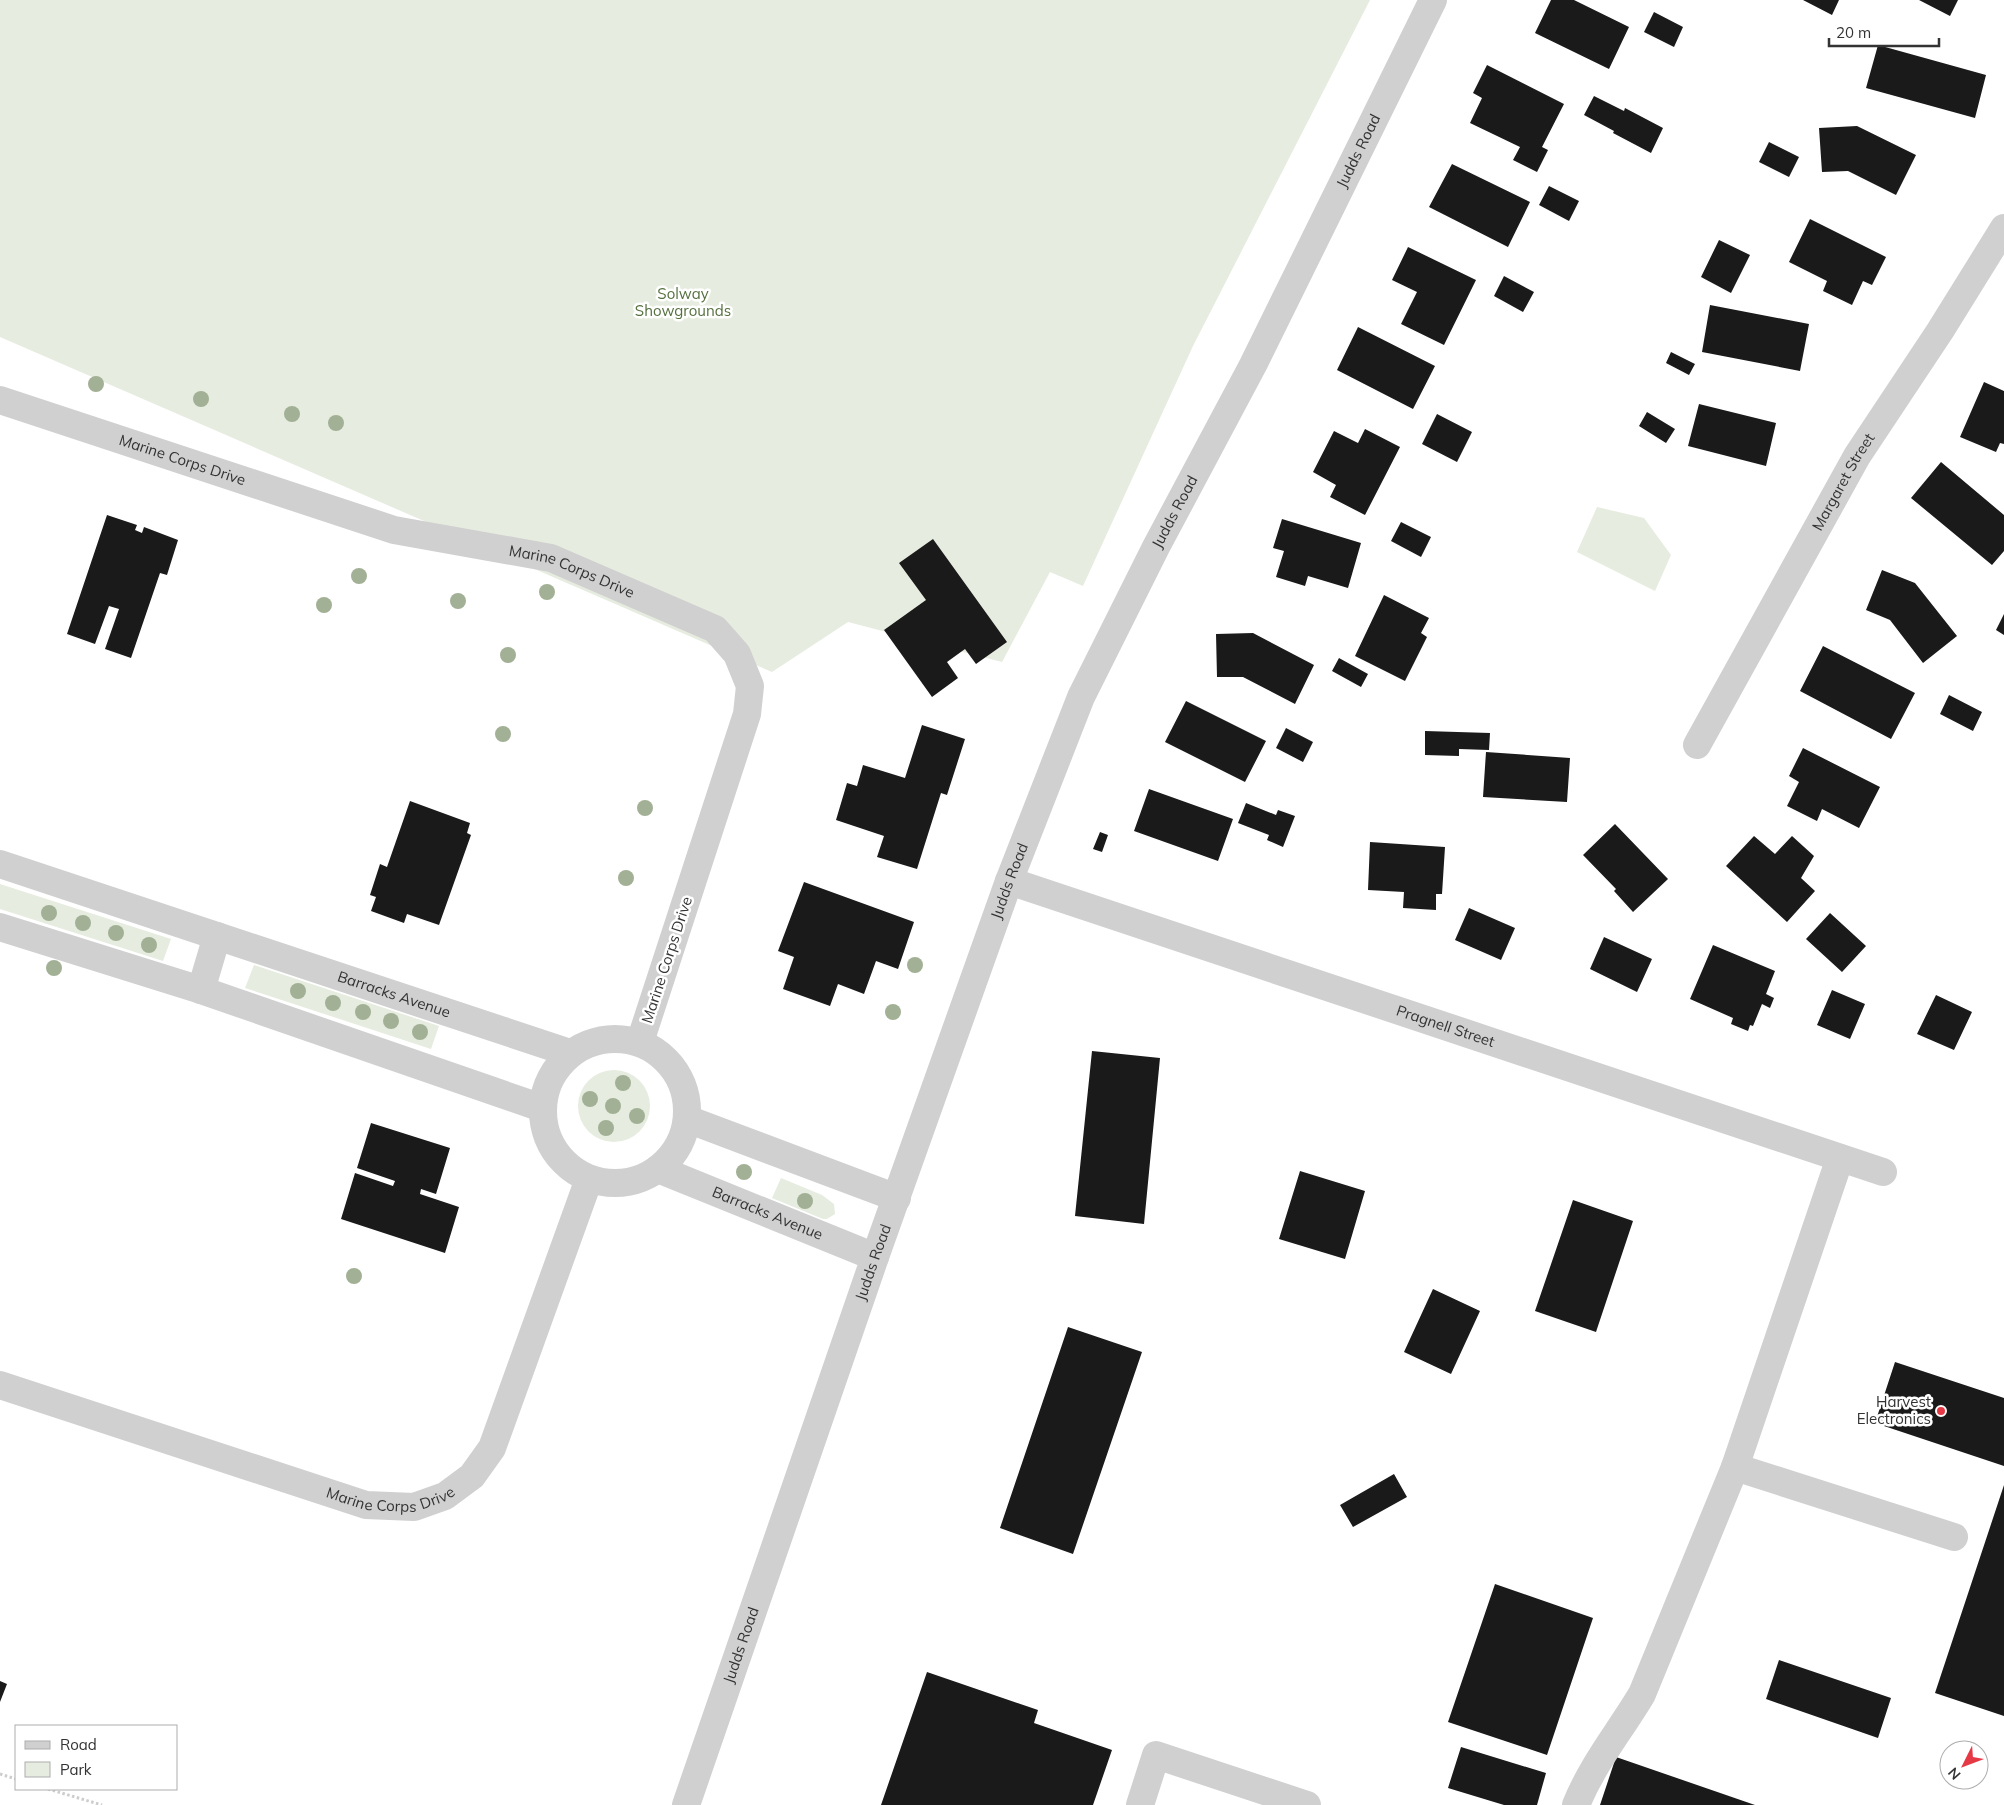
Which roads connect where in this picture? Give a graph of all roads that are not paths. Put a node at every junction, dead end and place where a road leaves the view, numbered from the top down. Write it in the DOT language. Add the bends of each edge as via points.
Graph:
graph roads {
  1 [pos="1434,0"];
  2 [pos="2004,228"];
  3 [pos="0,400"];
  4 [pos="1697,745"];
  5 [pos="0,864"];
  6 [pos="1009,881"];
  7 [pos="0,927"];
  8 [pos="217,936"];
  9 [pos="201,990"];
  10 [pos="640,1042"];
  11 [pos="570,1053"];
  12 [pos="542,1108"];
  13 [pos="687,1119"];
  14 [pos="1840,1158"];
  15 [pos="658,1169"];
  16 [pos="1882,1172"];
  17 [pos="589,1179"];
  18 [pos="897,1198"];
  19 [pos="875,1257"];
  20 [pos="0,1385"];
  21 [pos="1735,1467"];
  22 [pos="1954,1538"];
  23 [pos="686,1805"];
  24 [pos="1140,1805"];
  25 [pos="1307,1805"];
  26 [pos="1576,1805"];
  1 -- 6 [label="street, Judds Road" via="1253,365 1156,546 1081,697"];
  2 -- 4 [label="street, Margaret Street" via="1858,456"];
  3 -- 10 [label="street, Marine Corps Drive" via="394,530 551,558 715,629 737,654 750,686 747,714"];
  5 -- 8 [label="street, Barracks Avenue"];
  6 -- 14 [label="street, Pragnell Street"];
  6 -- 18 [label="street, Judds Road"];
  7 -- 9 [label="street"];
  8 -- 9 [label="street"];
  8 -- 11 [label="street, Barracks Avenue"];
  9 -- 12 [label="street"];
  10 -- 11 [label="street" via="616,1038 592,1042"];
  10 -- 13 [label="street" via="661,1055 677,1074 686,1095"];
  11 -- 12 [label="street" via="553,1071"];
  12 -- 17 [label="street" via="548,1143 563,1162"];
  13 -- 15 [label="street" via="681,1141 668,1161"];
  13 -- 18 [label="street"];
  14 -- 16 [label="street, Pragnell Street"];
  14 -- 21 [label="street"];
  15 -- 17 [label="street" via="628,1183"];
  15 -- 19 [label="street, Barracks Avenue"];
  17 -- 20 [label="street, Marine Corps Drive" via="492,1448 472,1476 445,1496 414,1507 366,1505"];
  18 -- 19 [label="street, Judds Road"];
  19 -- 23 [label="street, Judds Road"];
  21 -- 22 [label="street"];
  21 -- 26 [label="street" via="1642,1694 1585,1782"];
  24 -- 25 [label="street" via="1156,1755"];
}
